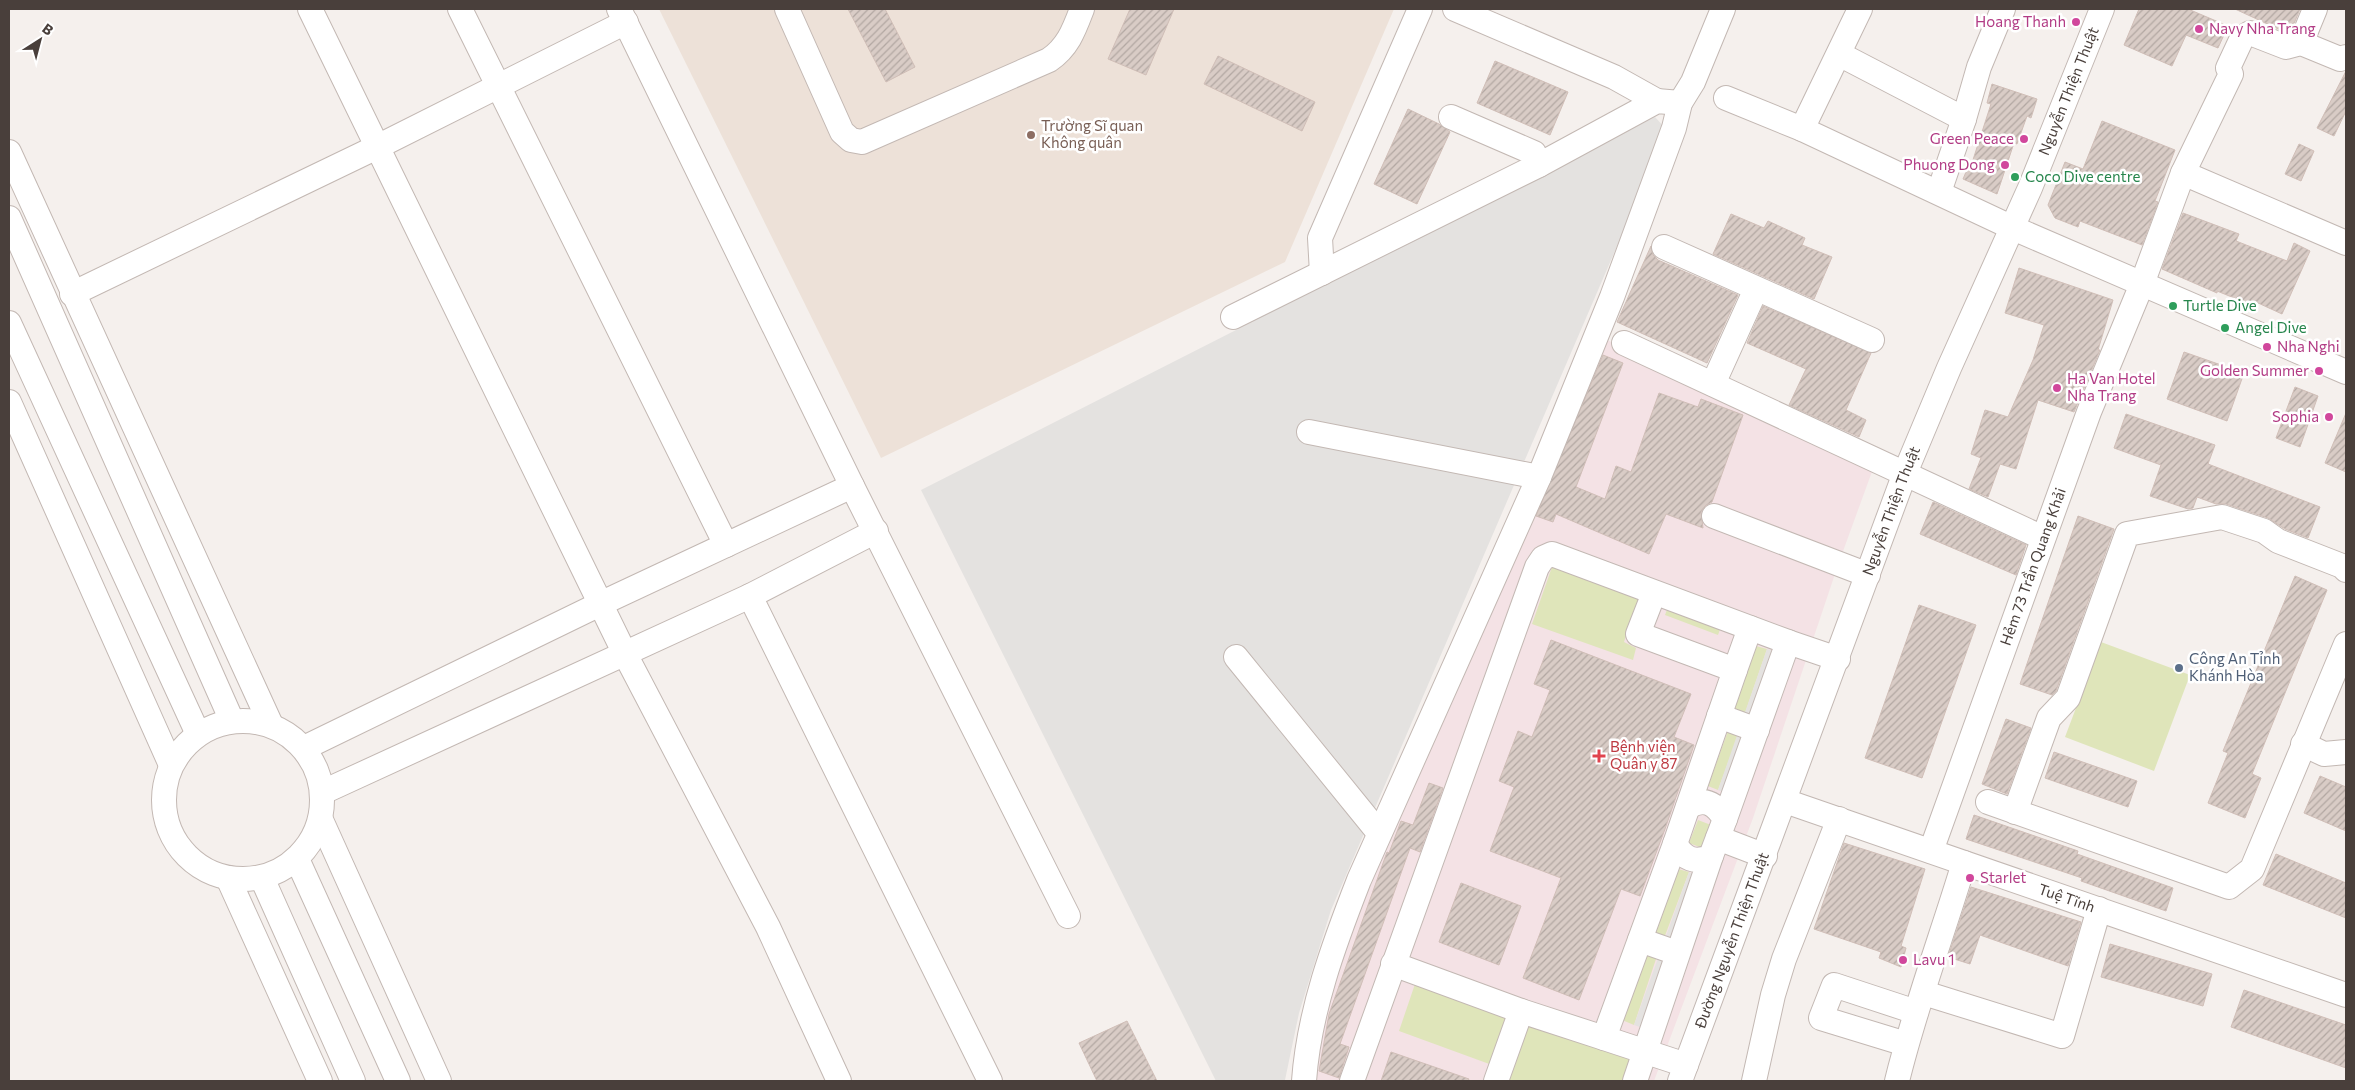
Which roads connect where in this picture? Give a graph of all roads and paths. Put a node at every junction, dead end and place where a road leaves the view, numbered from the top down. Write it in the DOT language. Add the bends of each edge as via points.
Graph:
graph roads {
  1 [pos="310,9"];
  2 [pos="460,9"];
  3 [pos="787,9"];
  4 [pos="1082,9"];
  5 [pos="1420,9"];
  6 [pos="1455,9"];
  7 [pos="1723,9"];
  8 [pos="1860,9"];
  9 [pos="2004,9"];
  10 [pos="2102,9"];
  11 [pos="2315,9"];
  12 [pos="623,15"];
  13 [pos="2301,43"];
  14 [pos="1839,54"];
  15 [pos="2346,57"];
  16 [pos="497,86"];
  17 [pos="1726,98"];
  18 [pos="1669,102"];
  19 [pos="1452,117"];
  20 [pos="1964,119"];
  21 [pos="1802,129"];
  22 [pos="377,146"];
  23 [pos="9,152"];
  24 [pos="1539,165"];
  25 [pos="2183,173"];
  26 [pos="1939,192"];
  27 [pos="9,218"];
  28 [pos="2012,228"];
  29 [pos="2346,243"];
  30 [pos="1664,247"];
  31 [pos="1322,273"];
  32 [pos="2142,284"];
  33 [pos="1756,289"];
  34 [pos="72,294"];
  35 [pos="1233,317"];
  36 [pos="9,323"];
  37 [pos="1872,340"];
  38 [pos="1624,343"];
  39 [pos="2346,372"];
  40 [pos="1713,384"];
  41 [pos="9,402"];
  42 [pos="1309,432"];
  43 [pos="1905,473"];
  44 [pos="1539,477"];
  45 [pos="852,486"];
  46 [pos="1714,516"];
  47 [pos="876,532"];
  48 [pos="2043,538"];
  49 [pos="726,545"];
  50 [pos="2346,570"];
  51 [pos="1868,575"];
  52 [pos="1654,593"];
  53 [pos="750,596"];
  54 [pos="600,604"];
  55 [pos="1750,628"];
  56 [pos="1788,642"];
  57 [pos="2346,644"];
  58 [pos="624,652"];
  59 [pos="1236,657"];
  60 [pos="1838,659"];
  61 [pos="1735,670"];
  62 [pos="1719,716"];
  63 [pos="232,721"];
  64 [pos="271,725"];
  65 [pos="1757,730"];
  66 [pos="198,734"];
  67 [pos="2304,744"];
  68 [pos="304,748"];
  69 [pos="2346,752"];
  70 [pos="171,764"];
  71 [pos="323,792"];
  72 [pos="1785,801"];
  73 [pos="1988,802"];
  74 [pos="1688,807"];
  75 [pos="2015,812"];
  76 [pos="1839,819"];
  77 [pos="321,820"];
  78 [pos="1379,833"];
  79 [pos="1718,838"];
  80 [pos="1675,844"];
  81 [pos="1931,851"];
  82 [pos="1765,856"];
  83 [pos="297,859"];
  84 [pos="1964,863"];
  85 [pos="228,878"];
  86 [pos="262,878"];
  87 [pos="2099,909"];
  88 [pos="1068,916"];
  89 [pos="1640,940"];
  90 [pos="1677,953"];
  91 [pos="1394,964"];
  92 [pos="2346,995"];
  93 [pos="1920,1002"];
  94 [pos="1521,1011"];
  95 [pos="1604,1038"];
  96 [pos="1906,1044"];
  97 [pos="1645,1052"];
  98 [pos="1683,1073"];
  99 [pos="320,1081"];
  100 [pos="353,1081"];
  101 [pos="398,1081"];
  102 [pos="439,1081"];
  103 [pos="839,1081"];
  104 [pos="990,1081"];
  105 [pos="1304,1081"];
  106 [pos="1352,1081"];
  107 [pos="1496,1081"];
  108 [pos="1635,1081"];
  109 [pos="1754,1081"];
  110 [pos="1897,1081"];
  1 -- 22 [label="street"];
  2 -- 16 [label="street"];
  3 -- 4 [label="street" via="842,132 851,140 862,142 1049,60 1069,41"];
  5 -- 31 [label="street" via="1320,238"];
  6 -- 18 [label="street"];
  7 -- 18 [label="street" via="1693,82"];
  8 -- 14 [label="street"];
  9 -- 20 [label="street" via="1979,67"];
  10 -- 28 [label="street, Nguyễn Thiện Thuật"];
  11 -- 13 [label="street"];
  12 -- 16 [label="street"];
  12 -- 45 [label="street"];
  13 -- 15 [label="street" via="2340,58"];
  13 -- 25 [label="street, Hẻm 73 Trần Quang Khải" via="2286,47 2250,33 2242,38 2228,68 2232,74"];
  14 -- 20 [label="street"];
  14 -- 21 [label="street"];
  16 -- 22 [label="street"];
  16 -- 49 [label="street"];
  17 -- 21 [label="street"];
  18 -- 24 [label="street"];
  18 -- 44 [label="street" via="1674,128 1612,297"];
  19 -- 24 [label="street" via="1534,154"];
  20 -- 26 [label="street"];
  21 -- 26 [label="street"];
  22 -- 34 [label="street"];
  22 -- 54 [label="street"];
  23 -- 34 [label="street"];
  24 -- 31 [label="street"];
  25 -- 29 [label="street"];
  25 -- 32 [label="street, Hẻm 73 Trần Quang Khải"];
  26 -- 28 [label="street"];
  27 -- 63 [label="street"];
  28 -- 32 [label="street"];
  28 -- 43 [label="street, Nguyễn Thiện Thuật"];
  30 -- 33 [label="street"];
  31 -- 35 [label="street"];
  32 -- 39 [label="street"];
  32 -- 48 [label="street, Hẻm 73 Trần Quang Khải" via="2089,412"];
  33 -- 37 [label="street"];
  33 -- 40 [label="street"];
  34 -- 64 [label="street"];
  36 -- 66 [label="street"];
  38 -- 40 [label="street"];
  40 -- 43 [label="street"];
  41 -- 70 [label="street"];
  42 -- 44 [label="street"];
  43 -- 48 [label="street"];
  43 -- 51 [label="street, Nguyễn Thiện Thuật"];
  44 -- 78 [label="street"];
  45 -- 47 [label="street"];
  45 -- 49 [label="street"];
  46 -- 51 [label="street"];
  47 -- 53 [label="street"];
  47 -- 88 [label="street"];
  48 -- 81 [label="street, Hẻm 73 Trần Quang Khải"];
  49 -- 54 [label="street"];
  50 -- 75 [label="street" via="2222,516 2127,534 2068,698 2049,718"];
  51 -- 60 [label="street, Nguyễn Thiện Thuật"];
  52 -- 55 [label="street"];
  52 -- 61 [label="street" via="1638,634"];
  52 -- 91 [label="street" via="1552,554 1543,558 1537,567"];
  53 -- 58 [label="street"];
  53 -- 104 [label="street"];
  54 -- 58 [label="street"];
  54 -- 68 [label="street"];
  55 -- 56 [label="street"];
  55 -- 61 [label="street"];
  56 -- 60 [label="street"];
  56 -- 65 [label="street"];
  57 -- 67 [label="street"];
  58 -- 71 [label="street"];
  58 -- 103 [label="street" via="768,927"];
  59 -- 78 [label="street"];
  60 -- 72 [label="street, Nguyễn Thiện Thuật"];
  61 -- 62 [label="street"];
  62 -- 65 [label="street"];
  62 -- 74 [label="street"];
  63 -- 64 [label="street"];
  63 -- 66 [label="street"];
  64 -- 68 [label="street"];
  65 -- 79 [label="street"];
  66 -- 70 [label="street" via="182,748"];
  67 -- 69 [label="street" via="2324,754"];
  67 -- 75 [label="street" via="2252,868 2229,887"];
  68 -- 71 [label="street" via="316,769"];
  70 -- 85 [label="street" via="164,788 164,812 172,835 186,855 205,870"];
  71 -- 77 [label="street"];
  72 -- 76 [label="street, Tuệ Tĩnh"];
  72 -- 82 [label="street, Đường Nguyễn Thiện Thuật"];
  73 -- 75 [label="street"];
  74 -- 79 [label="street" via="1698,801 1709,802 1718,809"];
  74 -- 80 [label="street"];
  76 -- 81 [label="street, Tuệ Tĩnh"];
  76 -- 109 [label="street" via="1776,986"];
  77 -- 83 [label="street" via="312,841"];
  77 -- 102 [label="street"];
  78 -- 105 [label="street" via="1326,971 1309,1038"];
  79 -- 80 [label="street" via="1702,860 1691,860"];
  79 -- 82 [label="street"];
  79 -- 90 [label="street"];
  80 -- 89 [label="street"];
  81 -- 84 [label="street, Tuệ Tĩnh"];
  82 -- 98 [label="street, Đường Nguyễn Thiện Thuật"];
  83 -- 86 [label="street"];
  83 -- 101 [label="street"];
  84 -- 87 [label="street, Tuệ Tĩnh"];
  84 -- 93 [label="street"];
  85 -- 86 [label="street"];
  85 -- 99 [label="street"];
  86 -- 100 [label="street"];
  87 -- 92 [label="street, Tuệ Tĩnh"];
  87 -- 93 [label="street" via="2062,1036"];
  89 -- 90 [label="street"];
  89 -- 95 [label="street"];
  90 -- 97 [label="street"];
  91 -- 94 [label="street"];
  91 -- 106 [label="street"];
  93 -- 96 [label="street"];
  93 -- 96 [label="street" via="1834,985 1821,1018"];
  94 -- 95 [label="street"];
  94 -- 107 [label="street"];
  95 -- 97 [label="street"];
  96 -- 110 [label="street"];
  97 -- 98 [label="street"];
  97 -- 108 [label="street"];
}
